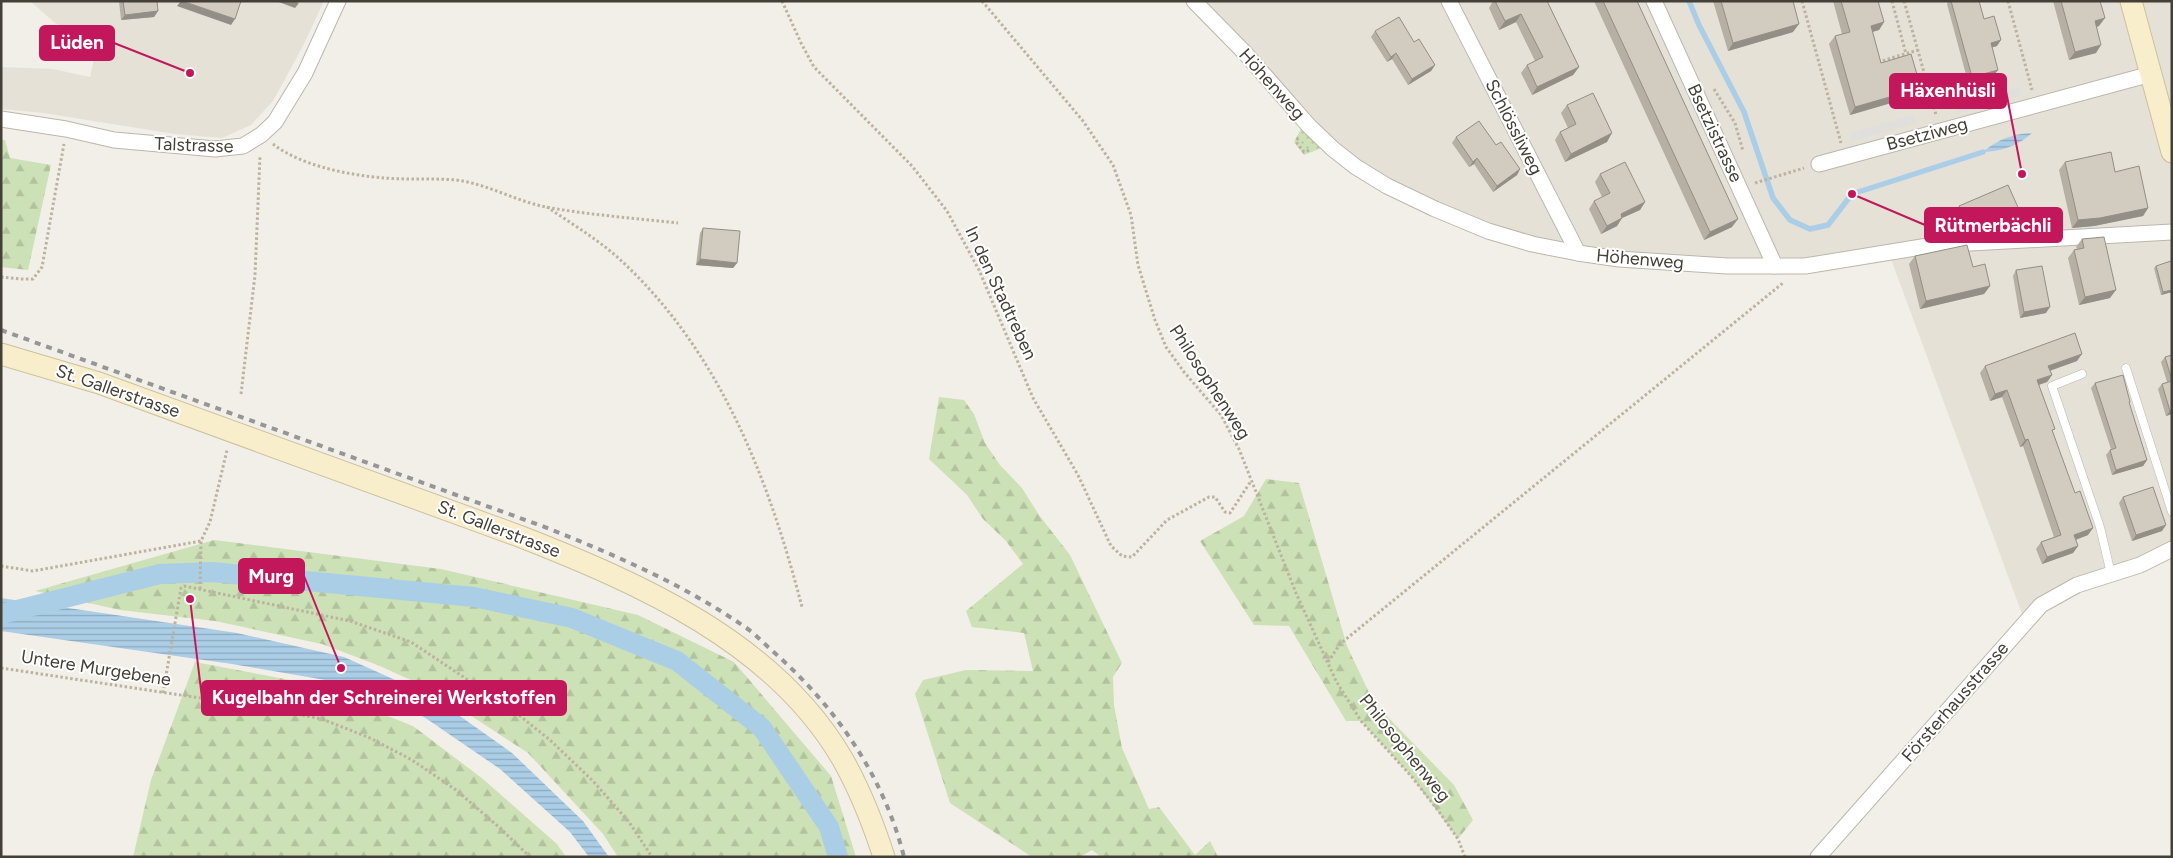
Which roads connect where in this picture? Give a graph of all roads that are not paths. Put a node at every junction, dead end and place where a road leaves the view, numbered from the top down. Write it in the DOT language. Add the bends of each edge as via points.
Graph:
graph roads {
  1 [pos="338,1"];
  2 [pos="1194,1"];
  3 [pos="1449,1"];
  4 [pos="1654,1"];
  5 [pos="2131,1"];
  6 [pos="2150,74"];
  7 [pos="1,119"];
  8 [pos="2172,152"];
  9 [pos="1819,164"];
  10 [pos="2172,232"];
  11 [pos="1578,253"];
  12 [pos="1775,266"];
  13 [pos="1,354"];
  14 [pos="2126,368"];
  15 [pos="2082,374"];
  16 [pos="2172,512"];
  17 [pos="2172,549"];
  18 [pos="2111,574"];
  19 [pos="884,857"];
  20 [pos="1818,857"];
  1 -- 7 [label="street, Talstrasse" via="305,73 275,122 243,146 215,149 114,140 66,128"];
  2 -- 11 [label="street, Höhenweg" via="1309,126 1356,167 1427,206 1488,231"];
  3 -- 11 [label="street, Schlössliweg"];
  4 -- 12 [label="street, Bsetzistrasse"];
  5 -- 6 [label="main road"];
  6 -- 8 [label="main road"];
  6 -- 9 [label="street, Bsetziweg"];
  10 -- 12 [label="street, Höhenweg" via="1934,245 1805,266"];
  11 -- 12 [label="street, Höhenweg" via="1619,259"];
  13 -- 19 [label="main road, St. Gallerstrasse" via="98,383 232,431 571,556 652,593 701,621 767,670 815,720 842,758 856,785"];
  14 -- 16 [label="lane"];
  15 -- 18 [label="lane" via="2052,386 2100,528"];
  17 -- 18 [label="street, Försterhausstrasse" via="2140,565"];
  18 -- 20 [label="street, Försterhausstrasse" via="2077,585 2041,605"];
}
